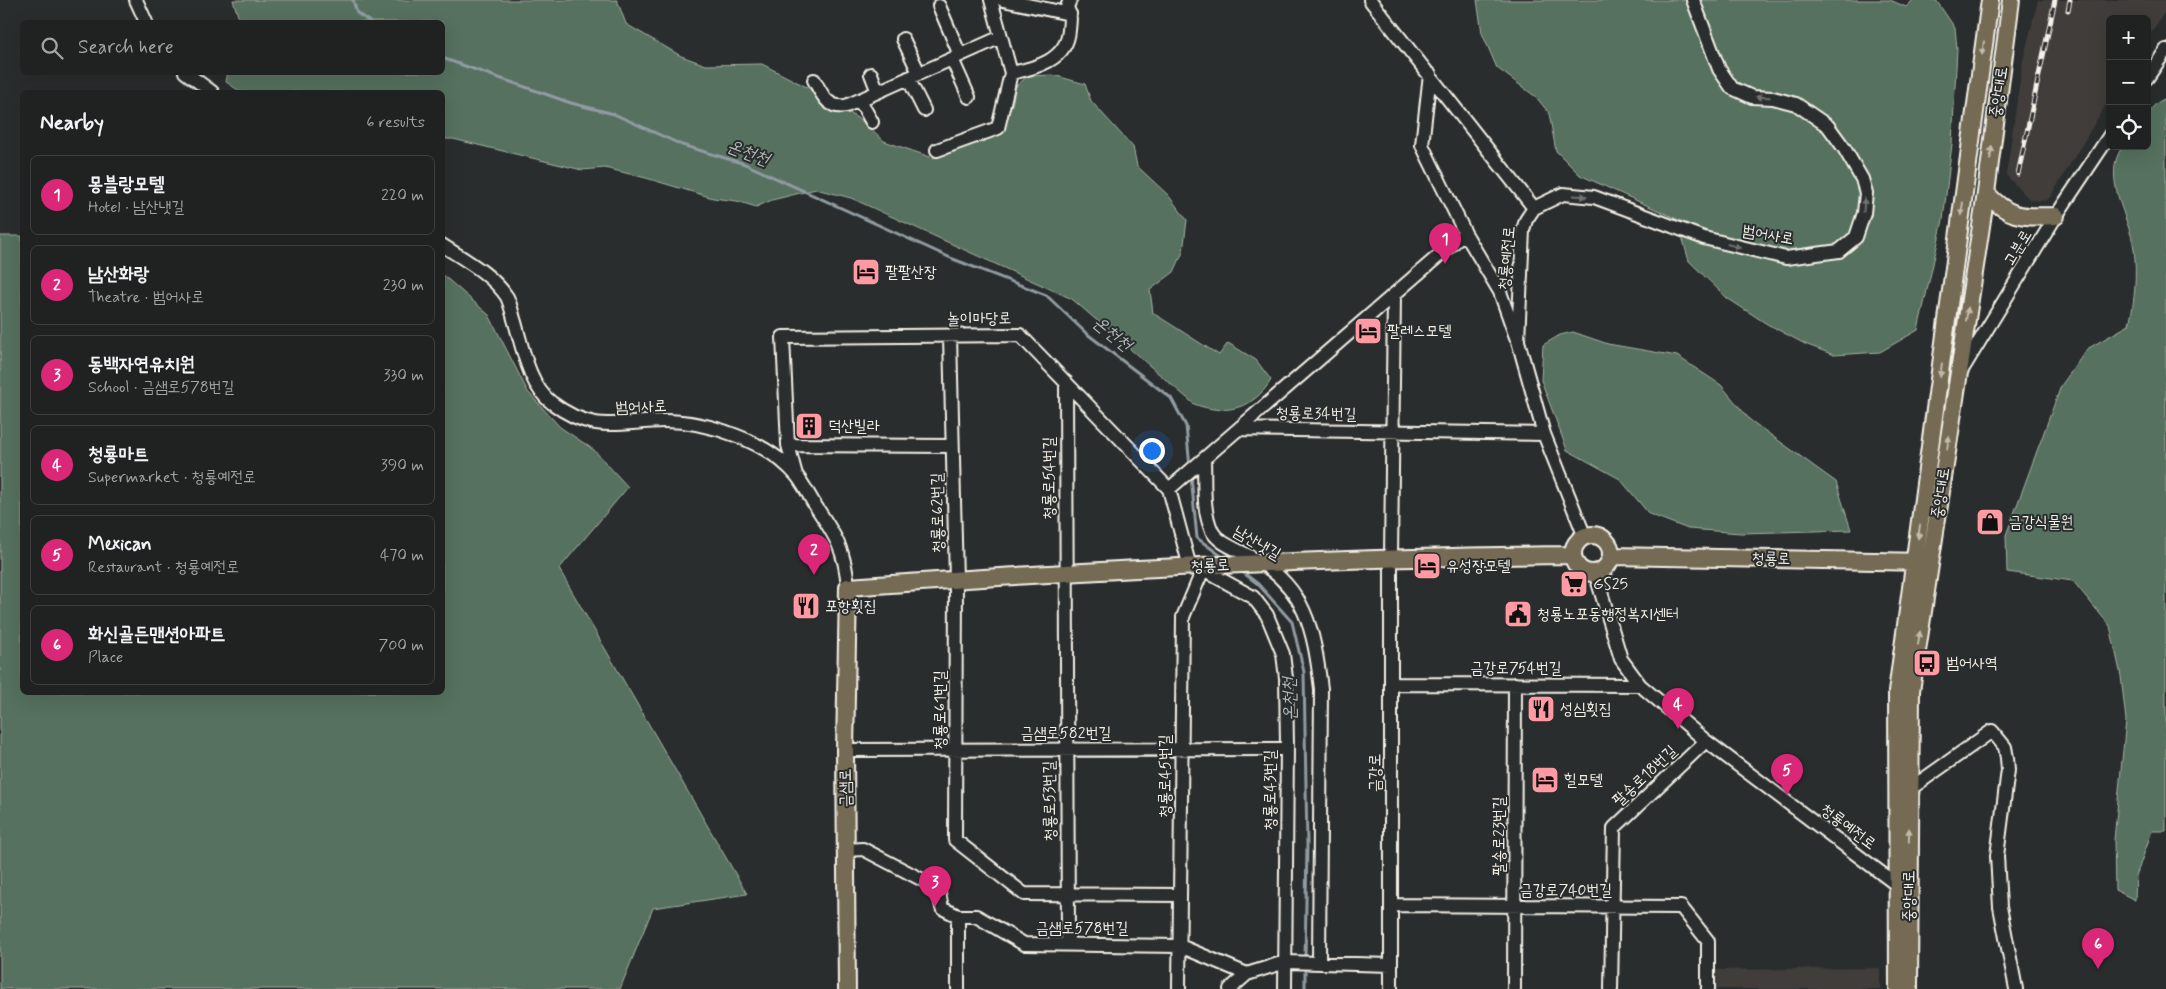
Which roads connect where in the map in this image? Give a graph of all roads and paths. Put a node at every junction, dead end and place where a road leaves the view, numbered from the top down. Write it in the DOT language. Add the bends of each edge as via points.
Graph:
graph roads {
  1 [pos="136,0"];
  2 [pos="991,0"];
  3 [pos="1003,0"];
  4 [pos="1070,0"];
  5 [pos="1370,0"];
  6 [pos="1693,0"];
  7 [pos="1990,0"];
  8 [pos="2011,0"];
  9 [pos="939,6"];
  10 [pos="1070,14"];
  11 [pos="145,20"];
  12 [pos="1001,37"];
  13 [pos="903,39"];
  14 [pos="2166,50"];
  15 [pos="956,57"];
  16 [pos="2151,72"];
  17 [pos="1011,73"];
  18 [pos="871,74"];
  19 [pos="1430,74"];
  20 [pos="189,75"];
  21 [pos="913,76"];
  22 [pos="814,80"];
  23 [pos="209,90"];
  24 [pos="878,92"];
  25 [pos="969,97"];
  26 [pos="860,101"];
  27 [pos="924,110"];
  28 [pos="872,122"];
  29 [pos="2106,140"];
  30 [pos="937,150"];
  31 [pos="1986,193"];
  32 [pos="1534,208"];
  33 [pos="2056,216"];
  34 [pos="1465,233"];
  35 [pos="445,247"];
  36 [pos="1394,294"];
  37 [pos="950,336"];
  38 [pos="1518,342"];
  39 [pos="1957,380"];
  40 [pos="1066,382"];
  41 [pos="1239,429"];
  42 [pos="1392,431"];
  43 [pos="1544,434"];
  44 [pos="788,445"];
  45 [pos="952,446"];
  46 [pos="1204,459"];
  47 [pos="796,476"];
  48 [pos="1168,489"];
  49 [pos="1585,537"];
  50 [pos="1573,555"];
  51 [pos="1611,556"];
  52 [pos="1391,557"];
  53 [pos="1923,562"];
  54 [pos="1263,563"];
  55 [pos="1197,567"];
  56 [pos="1595,572"];
  57 [pos="1065,574"];
  58 [pos="956,580"];
  59 [pos="848,587"];
  60 [pos="1391,684"];
  61 [pos="1516,684"];
  62 [pos="1640,685"];
  63 [pos="1706,741"];
  64 [pos="1181,749"];
  65 [pos="1287,749"];
  66 [pos="845,750"];
  67 [pos="956,750"];
  68 [pos="1066,750"];
  69 [pos="1910,789"];
  70 [pos="846,850"];
  71 [pos="1897,885"];
  72 [pos="1068,895"];
  73 [pos="1180,895"];
  74 [pos="1391,905"];
  75 [pos="1514,906"];
  76 [pos="1611,906"];
  77 [pos="958,916"];
  78 [pos="1068,943"];
  79 [pos="1180,946"];
  80 [pos="1290,962"];
  81 [pos="1317,962"];
  82 [pos="1391,965"];
  83 [pos="1247,974"];
  84 [pos="847,989"];
  85 [pos="958,989"];
  86 [pos="1179,989"];
  87 [pos="1230,989"];
  88 [pos="1285,989"];
  89 [pos="1391,989"];
  90 [pos="1514,989"];
  91 [pos="1611,989"];
  92 [pos="1708,989"];
  93 [pos="1898,989"];
  94 [pos="1909,989"];
  95 [pos="2016,989"];
  1 -- 11 [label="street"];
  2 -- 12 [label="street"];
  3 -- 10 [label="street"];
  4 -- 10 [label="street" via="1067,7"];
  5 -- 19 [label="street, 청룡예전로"];
  32 -- 6 [label="street, 범어사로, one-way" via="1563,194 1594,197 1704,238 1786,258 1839,251 1856,237 1864,214 1866,193 1862,179 1844,148 1828,126 1796,104 1752,97 1732,88 1720,69"];
  7 -- 53 [label="main road, 중앙대로, one-way"];
  31 -- 8 [label="main road, 중앙대로, one-way"];
  9 -- 15 [label="street"];
  10 -- 17 [label="street" via="1068,41 1063,51 1047,62"];
  12 -- 15 [label="street"];
  12 -- 17 [label="street"];
  13 -- 21 [label="street"];
  14 -- 16 [label="street"];
  15 -- 21 [label="street"];
  15 -- 25 [label="street"];
  17 -- 30 [label="street" via="998,128"];
  18 -- 24 [label="street"];
  19 -- 32 [label="street, 청룡예전로"];
  19 -- 34 [label="street" via="1422,145"];
  20 -- 23 [label="street"];
  21 -- 24 [label="street"];
  21 -- 27 [label="street"];
  22 -- 26 [label="street" via="829,104 837,108"];
  24 -- 26 [label="street"];
  26 -- 28 [label="street"];
  29 -- 33 [label="street, 고분로"];
  31 -- 33 [label="main road" via="2009,213 2023,218"];
  39 -- 31 [label="main road, 중앙대로, one-way"];
  32 -- 38 [label="street, 청룡예전로" via="1523,230"];
  33 -- 39 [label="street, 고분로"];
  34 -- 36 [label="street"];
  34 -- 38 [label="street" via="1500,292"];
  35 -- 47 [label="street, 범어사로" via="479,269 508,298 531,376 550,402 574,418 606,425 665,421 709,425 744,439"];
  36 -- 41 [label="street"];
  36 -- 42 [label="street"];
  37 -- 40 [label="street, 놀이마당로" via="1020,334"];
  37 -- 44 [label="street, 놀이마당로" via="783,337"];
  37 -- 45 [label="street, 청룡로62번길"];
  38 -- 43 [label="street, 청룡예전로"];
  53 -- 39 [label="main road, 중앙대로, one-way"];
  40 -- 48 [label="street, 놀이마당로"];
  40 -- 57 [label="street, 청룡로54번길"];
  41 -- 42 [label="street, 청룡로34번길"];
  41 -- 46 [label="street"];
  42 -- 43 [label="street, 청룡로34번길"];
  42 -- 52 [label="street"];
  43 -- 49 [label="street, 청룡예전로"];
  44 -- 45 [label="street"];
  44 -- 47 [label="street, 놀이마당로"];
  45 -- 58 [label="street, 청룡로62번길"];
  46 -- 48 [label="street"];
  46 -- 54 [label="street, 남산냇길" via="1206,506 1212,531 1222,542"];
  47 -- 59 [label="street, 범어사로" via="838,540 845,558"];
  48 -- 55 [label="street, 놀이마당로"];
  49 -- 50 [label="main road" via="1577,543"];
  49 -- 51 [label="main road" via="1593,535 1604,540"];
  50 -- 52 [label="main road, 청룡로"];
  50 -- 56 [label="main road" via="1578,566"];
  51 -- 53 [label="main road, 청룡로"];
  51 -- 56 [label="main road" via="1606,567"];
  52 -- 54 [label="main road, 청룡로"];
  52 -- 60 [label="street, 금강로"];
  69 -- 53 [label="main road, 중앙대로, one-way" via="1911,691"];
  53 -- 71 [label="main road, 중앙대로" via="1897,692"];
  54 -- 55 [label="main road, 청룡로"];
  54 -- 81 [label="street, 남산냇길" via="1287,582 1305,611 1316,648 1322,698"];
  55 -- 57 [label="main road, 청룡로"];
  55 -- 64 [label="street, 청룡로45번길" via="1183,617"];
  55 -- 65 [label="street, 청룡로43번길" via="1253,597 1276,633 1284,654"];
  56 -- 62 [label="street, 청룡예전로" via="1621,659"];
  57 -- 58 [label="main road, 청룡로"];
  57 -- 68 [label="street, 청룡로53번길"];
  58 -- 59 [label="main road, 청룡로"];
  58 -- 67 [label="street, 청룡로61번길"];
  59 -- 66 [label="main road, 금샘로"];
  60 -- 61 [label="street, 금강로754번길"];
  60 -- 74 [label="street, 금강로"];
  61 -- 62 [label="street, 금강로754번길"];
  61 -- 75 [label="street, 팔송로23번길"];
  62 -- 63 [label="street, 청룡예전로"];
  63 -- 71 [label="street, 청룡예전로"];
  63 -- 76 [label="street, 팔송로18번길" via="1614,828"];
  64 -- 65 [label="street, 금샘로582번길"];
  64 -- 68 [label="street, 금샘로582번길"];
  64 -- 73 [label="street, 청룡로45번길"];
  65 -- 80 [label="street, 청룡로43번길"];
  66 -- 67 [label="street, 금샘로582번길"];
  66 -- 70 [label="main road, 금샘로"];
  67 -- 68 [label="street, 금샘로582번길"];
  67 -- 72 [label="street, 청룡로61번길" via="956,840 1024,894"];
  68 -- 72 [label="street, 청룡로53번길"];
  94 -- 69 [label="main road, 중앙대로, one-way"];
  69 -- 95 [label="street" via="1992,731 2005,747 2008,770 1997,856 2000,907"];
  70 -- 77 [label="street" via="863,849 938,888 942,908"];
  70 -- 84 [label="main road, 금샘로"];
  71 -- 93 [label="main road, 중앙대로"];
  72 -- 73 [label="street"];
  72 -- 78 [label="street, 청룡로53번길"];
  73 -- 79 [label="street, 청룡로45번길"];
  74 -- 75 [label="street, 금강로740번길"];
  74 -- 82 [label="street, 금강로"];
  75 -- 76 [label="street, 금강로740번길"];
  75 -- 90 [label="street, 팔송로23번길"];
  76 -- 91 [label="street, 팔송로18번길"];
  76 -- 92 [label="street, 금강로740번길" via="1682,907 1708,941"];
  77 -- 78 [label="street, 금샘로578번길" via="976,916 1024,944"];
  77 -- 85 [label="street"];
  78 -- 79 [label="street, 금샘로578번길"];
  79 -- 83 [label="street, 금샘로578번길"];
  79 -- 86 [label="street, 청룡로45번길"];
  80 -- 81 [label="street"];
  80 -- 83 [label="street"];
  80 -- 88 [label="street, 청룡로43번길"];
  81 -- 82 [label="street"];
  82 -- 89 [label="street, 금강로"];
  83 -- 87 [label="street"];
}
